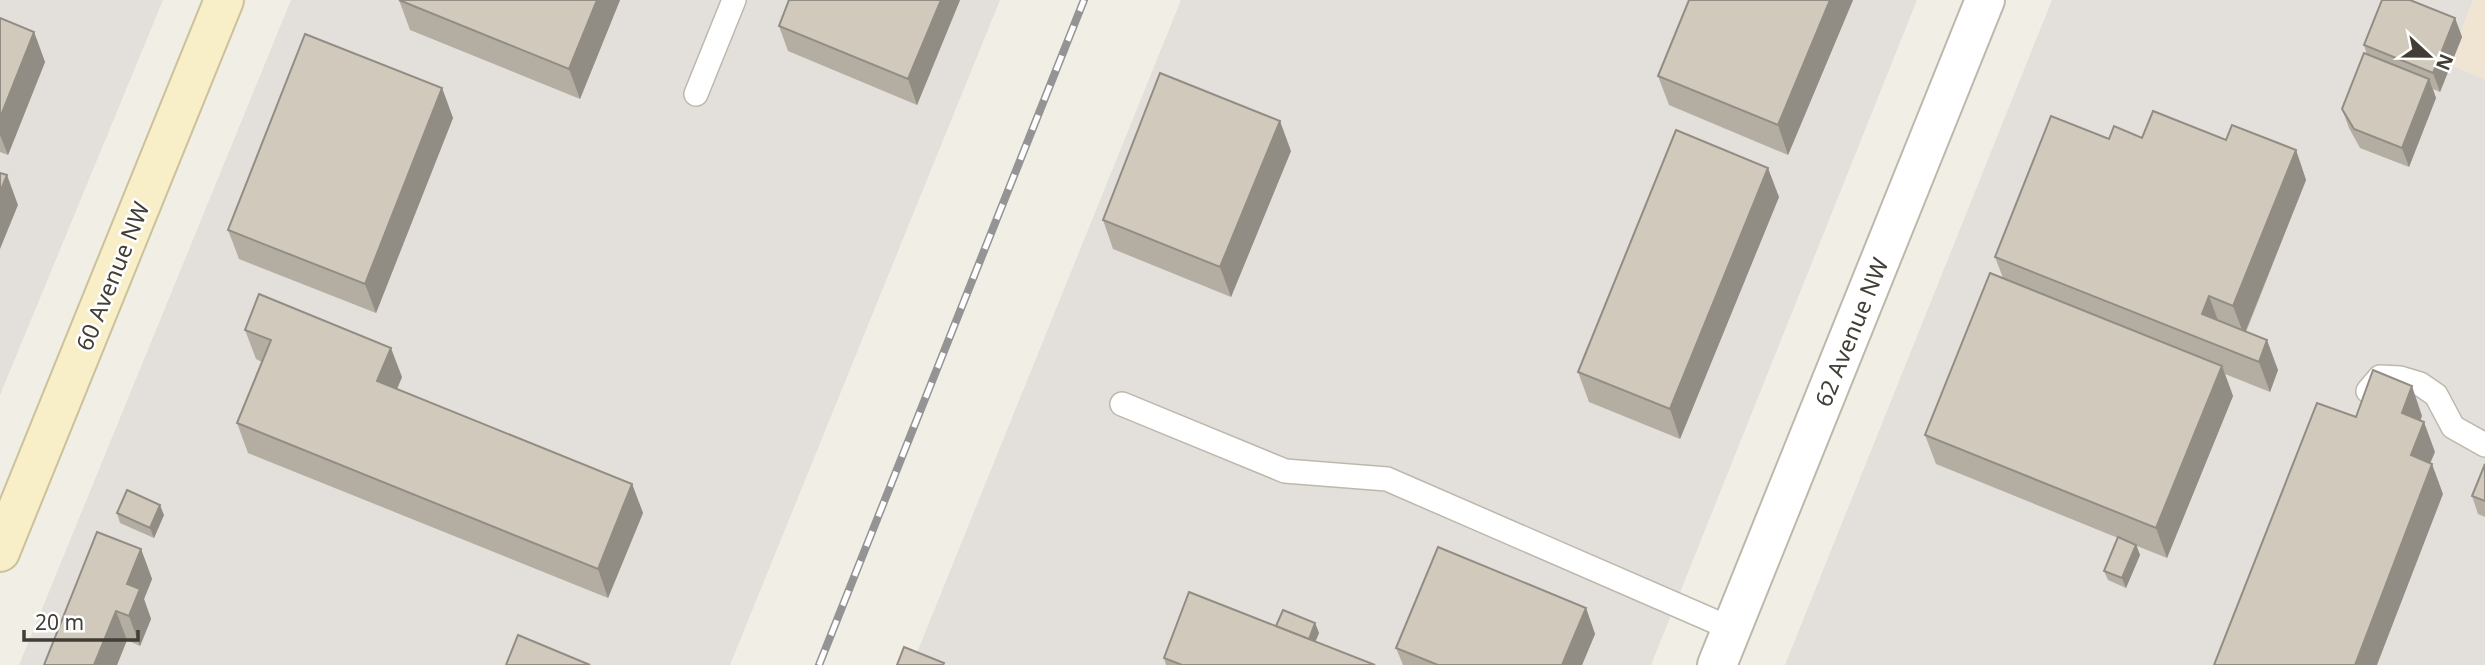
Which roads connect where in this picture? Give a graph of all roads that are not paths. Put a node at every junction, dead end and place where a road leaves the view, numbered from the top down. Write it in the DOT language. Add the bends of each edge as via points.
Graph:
graph roads {
  1 [pos="223,0"];
  2 [pos="734,0"];
  3 [pos="1985,0"];
  4 [pos="696,94"];
  5 [pos="1122,404"];
  6 [pos="2358,416"];
  7 [pos="2485,445"];
  8 [pos="0,552"];
  9 [pos="1732,628"];
  10 [pos="1717,665"];
  1 -- 8 [label="street, 60 Avenue NW"];
  2 -- 4 [label="lane"];
  3 -- 9 [label="street, 62 Avenue NW"];
  5 -- 9 [label="lane" via="1285,471 1387,479"];
  6 -- 7 [label="lane" via="2380,377 2400,378 2436,395 2453,427"];
  9 -- 10 [label="street, 62 Avenue NW"];
}
